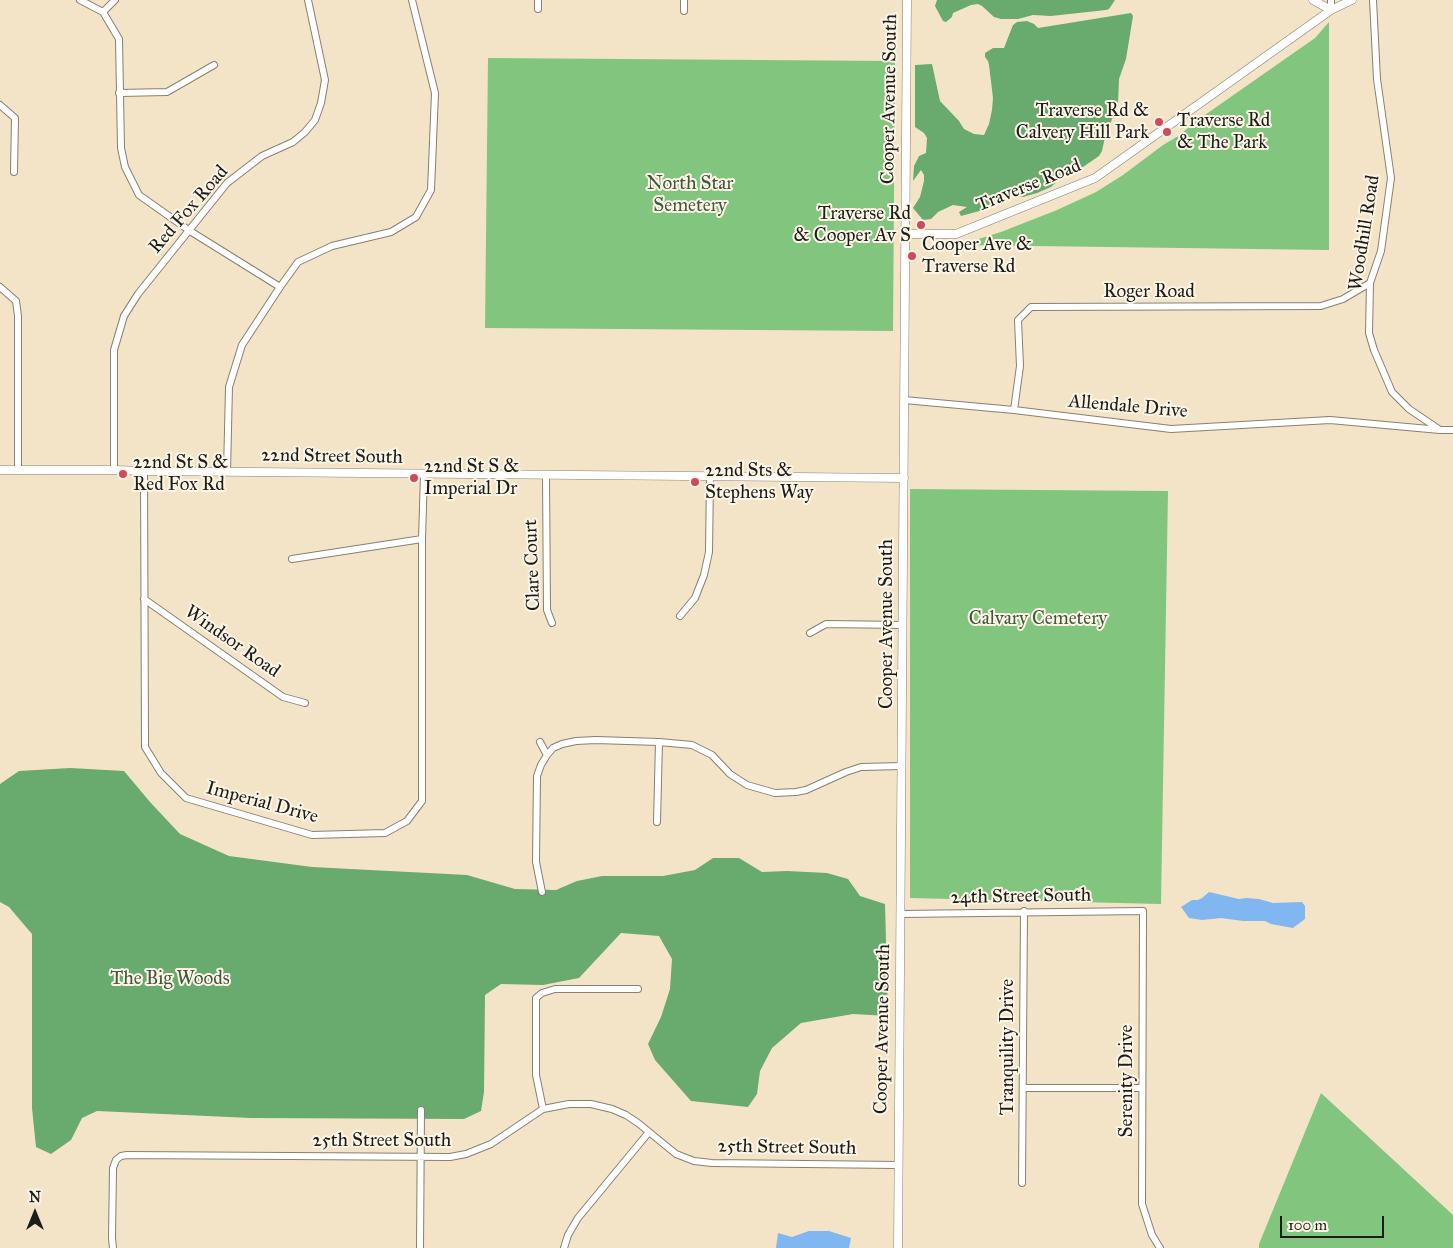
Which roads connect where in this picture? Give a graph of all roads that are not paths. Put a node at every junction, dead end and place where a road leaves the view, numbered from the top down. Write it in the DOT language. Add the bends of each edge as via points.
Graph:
graph roads {
  1 [pos="80,0"];
  2 [pos="115,0"];
  3 [pos="308,0"];
  4 [pos="412,0"];
  5 [pos="538,0"];
  6 [pos="684,0"];
  7 [pos="907,0"];
  8 [pos="1313,0"];
  9 [pos="1332,0"];
  10 [pos="1352,0"];
  11 [pos="1373,0"];
  12 [pos="538,9"];
  13 [pos="1332,10"];
  14 [pos="684,11"];
  15 [pos="103,12"];
  16 [pos="214,65"];
  17 [pos="120,93"];
  18 [pos="0,105"];
  19 [pos="14,172"];
  20 [pos="190,231"];
  21 [pos="905,234"];
  22 [pos="1370,282"];
  23 [pos="0,287"];
  24 [pos="280,287"];
  25 [pos="904,400"];
  26 [pos="1014,410"];
  27 [pos="1440,430"];
  28 [pos="1453,430"];
  29 [pos="0,470"];
  30 [pos="18,470"];
  31 [pos="114,470"];
  32 [pos="144,471"];
  33 [pos="227,472"];
  34 [pos="424,474"];
  35 [pos="546,475"];
  36 [pos="710,477"];
  37 [pos="904,478"];
  38 [pos="422,539"];
  39 [pos="292,559"];
  40 [pos="144,599"];
  41 [pos="680,616"];
  42 [pos="552,623"];
  43 [pos="903,625"];
  44 [pos="810,633"];
  45 [pos="305,704"];
  46 [pos="540,742"];
  47 [pos="659,742"];
  48 [pos="547,756"];
  49 [pos="902,766"];
  50 [pos="657,822"];
  51 [pos="542,892"];
  52 [pos="1024,911"];
  53 [pos="1143,911"];
  54 [pos="901,914"];
  55 [pos="638,989"];
  56 [pos="1024,1088"];
  57 [pos="1142,1088"];
  58 [pos="543,1109"];
  59 [pos="421,1110"];
  60 [pos="649,1132"];
  61 [pos="421,1157"];
  62 [pos="898,1165"];
  63 [pos="1022,1184"];
  64 [pos="114,1248"];
  65 [pos="420,1248"];
  66 [pos="564,1248"];
  67 [pos="898,1248"];
  68 [pos="1160,1248"];
  1 -- 15 [label="street"];
  2 -- 15 [label="street"];
  3 -- 20 [label="street, Red Fox Road" via="325,80 322,103 314,120 293,142 262,156 227,183"];
  4 -- 24 [label="street" via="435,93 431,190 416,217 391,232 332,246 298,262"];
  5 -- 12 [label="street"];
  6 -- 14 [label="street"];
  7 -- 21 [label="street, Cooper Avenue South"];
  8 -- 13 [label="street"];
  9 -- 13 [label="street"];
  10 -- 13 [label="street, Traverse Road"];
  11 -- 22 [label="street, Woodhill Road" via="1377,78 1391,178 1381,250"];
  13 -- 21 [label="street, Traverse Road" via="1094,178 956,234"];
  15 -- 17 [label="street" via="119,39"];
  16 -- 17 [label="street" via="167,92"];
  17 -- 20 [label="street" via="121,148 125,167 139,195"];
  18 -- 19 [label="street" via="15,118"];
  20 -- 24 [label="street"];
  20 -- 31 [label="street, Red Fox Road" via="124,316 114,350"];
  21 -- 25 [label="street, Cooper Avenue South"];
  22 -- 26 [label="street, Roger Road" via="1343,299 1321,306 1031,307 1018,320 1020,366"];
  22 -- 27 [label="street, Woodhill Road" via="1369,333 1392,392 1409,409"];
  23 -- 30 [label="street" via="16,301 18,316"];
  24 -- 33 [label="street" via="242,345 229,387"];
  25 -- 26 [label="street, Allendale Drive"];
  25 -- 37 [label="street, Cooper Avenue South"];
  26 -- 27 [label="street, Allendale Drive" via="1171,430 1330,420"];
  27 -- 28 [label="street"];
  29 -- 30 [label="street, 22nd Street South"];
  30 -- 31 [label="street, 22nd Street South"];
  31 -- 32 [label="street, 22nd Street South"];
  32 -- 33 [label="street, 22nd Street South"];
  32 -- 40 [label="street, Imperial Drive"];
  33 -- 34 [label="street, 22nd Street South"];
  34 -- 35 [label="street, 22nd Street South"];
  34 -- 38 [label="street, Imperial Drive"];
  35 -- 36 [label="street, 22nd Street South"];
  35 -- 42 [label="street, Clare Court" via="547,610"];
  36 -- 37 [label="street, 22nd Street South"];
  36 -- 41 [label="street" via="709,552 695,598"];
  37 -- 43 [label="street, Cooper Avenue South"];
  38 -- 39 [label="street"];
  38 -- 40 [label="street, Imperial Drive" via="422,801 407,821 385,832 312,835 186,798 161,774 145,747"];
  40 -- 45 [label="street, Windsor Road" via="283,696"];
  43 -- 44 [label="street" via="826,624"];
  43 -- 49 [label="street, Cooper Avenue South"];
  46 -- 48 [label="street"];
  47 -- 48 [label="street" via="576,741 553,748"];
  47 -- 49 [label="street" via="692,745 712,756 747,785 775,793 806,790 861,767"];
  47 -- 50 [label="street"];
  48 -- 51 [label="street" via="536,784 536,862"];
  49 -- 54 [label="street, Cooper Avenue South"];
  52 -- 53 [label="street, 24th Street South"];
  52 -- 54 [label="street, 24th Street South"];
  52 -- 56 [label="street, Tranquility Drive"];
  53 -- 57 [label="street, Serenity Drive"];
  54 -- 62 [label="street, Cooper Avenue South"];
  55 -- 58 [label="street" via="555,989 536,998 536,1075"];
  56 -- 57 [label="street"];
  56 -- 63 [label="street, Tranquility Drive"];
  57 -- 68 [label="street, Serenity Drive" via="1142,1204"];
  58 -- 60 [label="street, 25th Street South" via="591,1104 626,1115"];
  58 -- 61 [label="street, 25th Street South" via="479,1150 450,1157"];
  59 -- 61 [label="street"];
  60 -- 62 [label="street, 25th Street South" via="676,1154 694,1161"];
  60 -- 66 [label="street" via="578,1218"];
  61 -- 64 [label="street, 25th Street South" via="121,1156 113,1168"];
  61 -- 65 [label="street"];
  62 -- 67 [label="street, Cooper Avenue South"];
}
